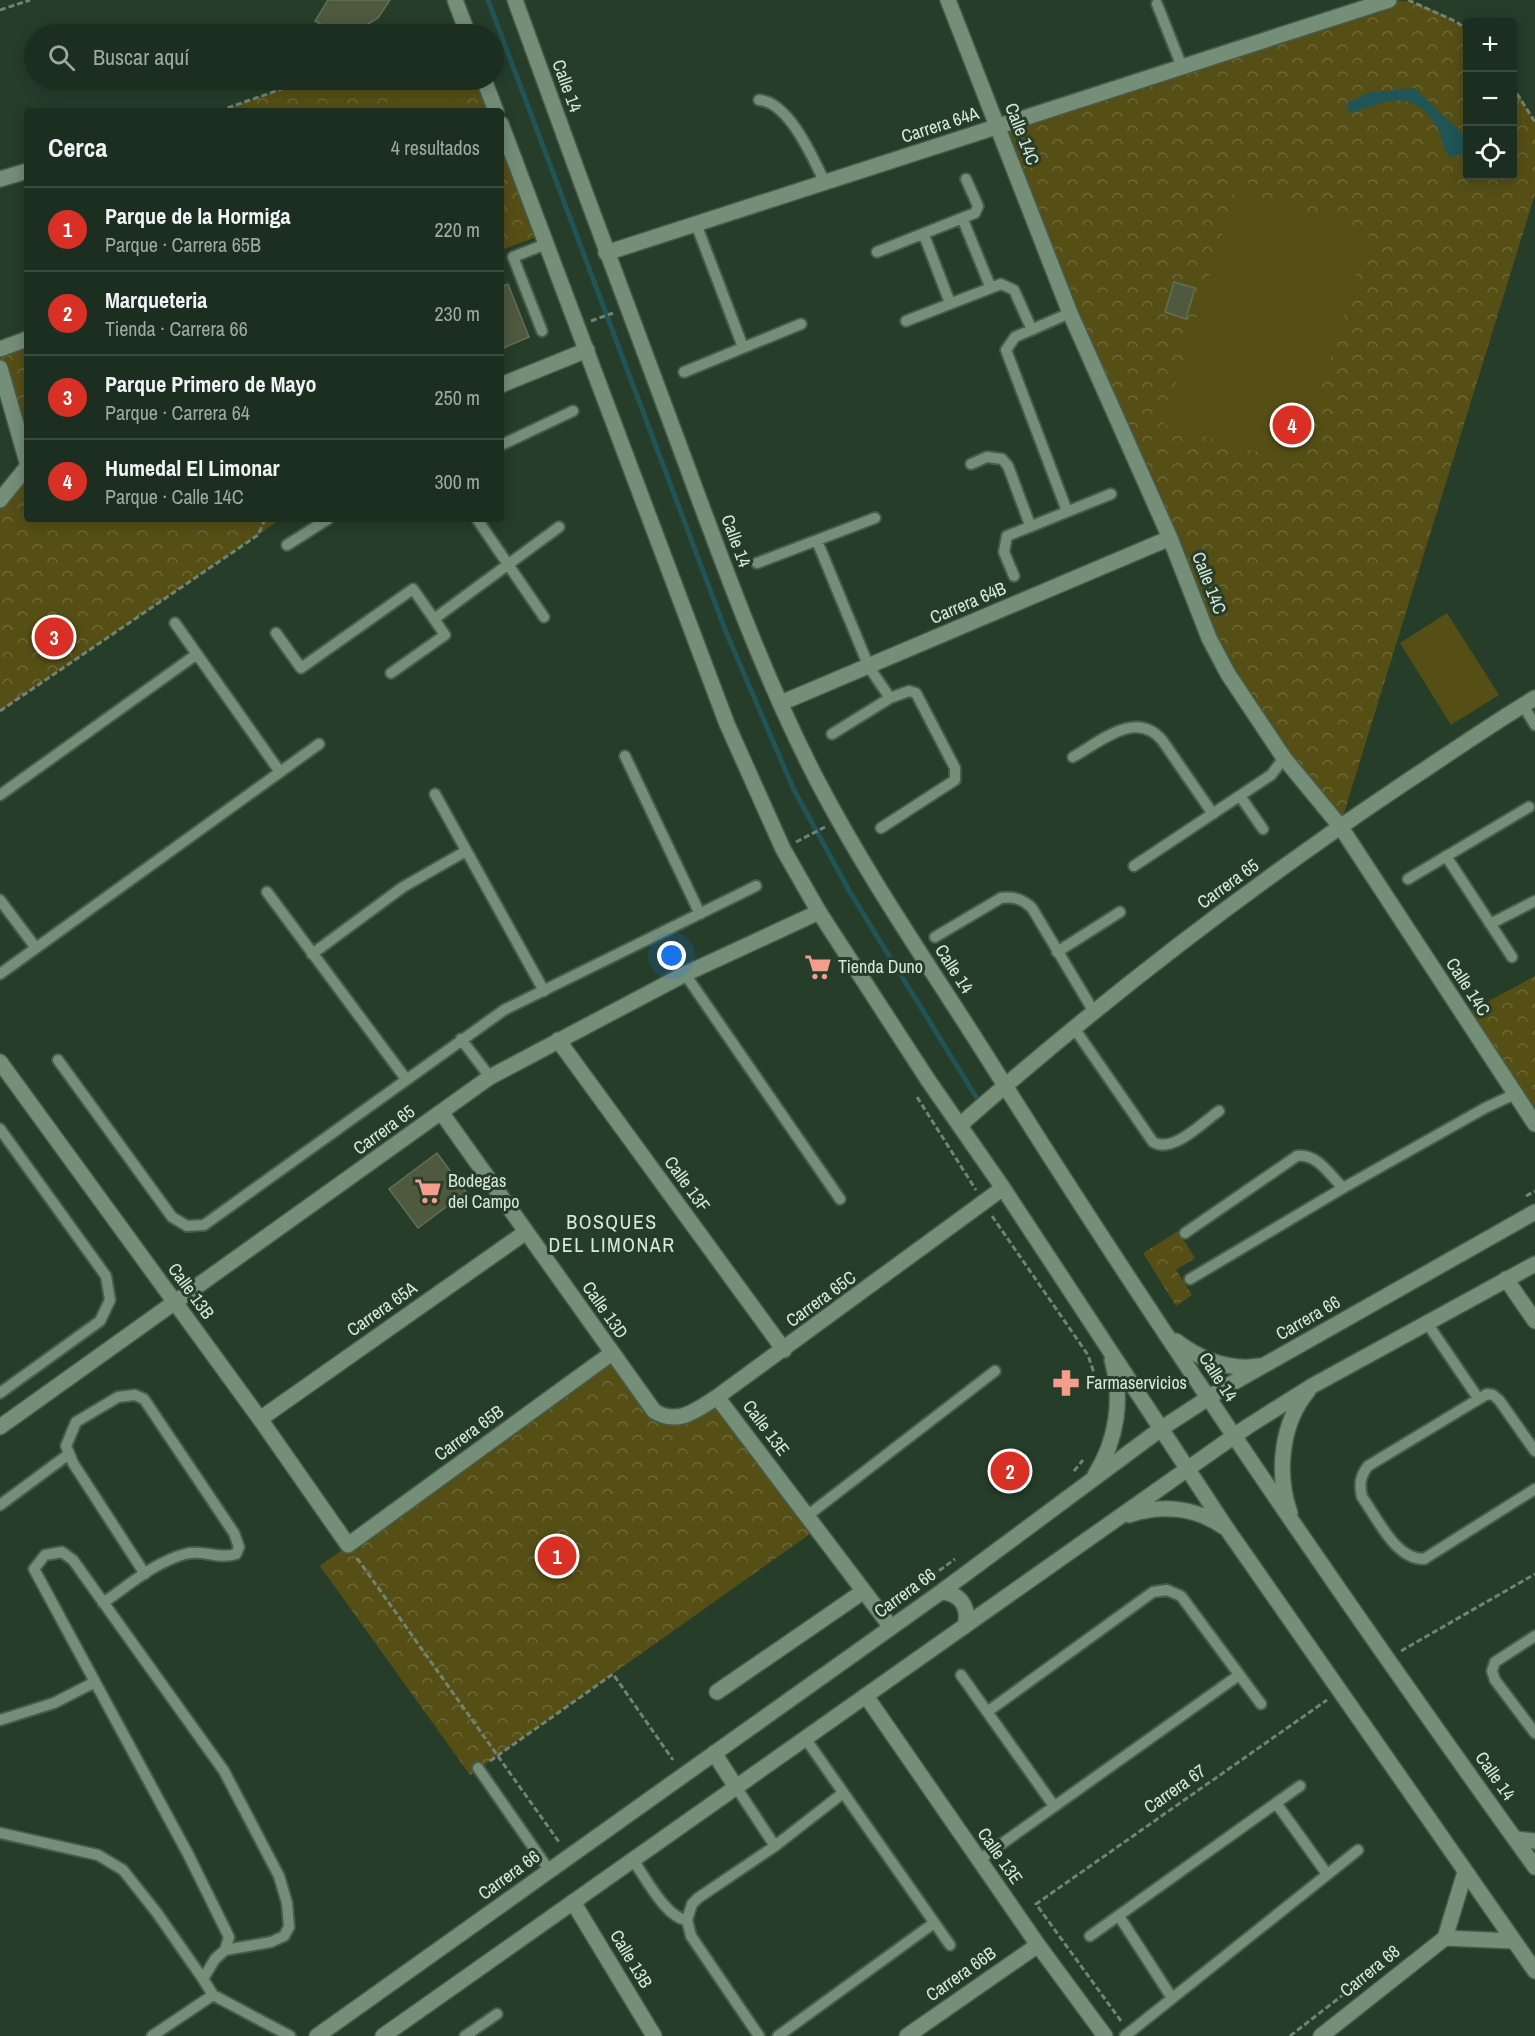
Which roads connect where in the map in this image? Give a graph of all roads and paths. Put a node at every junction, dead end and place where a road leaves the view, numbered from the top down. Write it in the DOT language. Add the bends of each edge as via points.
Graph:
graph roads {
  1 [pos="30,0"];
  2 [pos="454,0"];
  3 [pos="515,0"];
  4 [pos="948,0"];
  5 [pos="1389,0"];
  6 [pos="1408,0"];
  7 [pos="1157,4"];
  8 [pos="0,10"];
  9 [pos="464,24"];
  10 [pos="1463,28"];
  11 [pos="1182,67"];
  12 [pos="279,90"];
  13 [pos="488,90"];
  14 [pos="1517,94"];
  15 [pos="759,100"];
  16 [pos="228,108"];
  17 [pos="495,108"];
  18 [pos="1535,122"];
  19 [pos="998,126"];
  20 [pos="504,132"];
  21 [pos="24,172"];
  22 [pos="0,179"];
  23 [pos="966,179"];
  24 [pos="825,183"];
  25 [pos="963,220"];
  26 [pos="696,224"];
  27 [pos="924,235"];
  28 [pos="546,244"];
  29 [pos="877,252"];
  30 [pos="606,253"];
  31 [pos="990,286"];
  32 [pos="950,303"];
  33 [pos="616,311"];
  34 [pos="1070,313"];
  35 [pos="906,321"];
  36 [pos="589,322"];
  37 [pos="801,324"];
  38 [pos="1032,330"];
  39 [pos="542,331"];
  40 [pos="24,340"];
  41 [pos="743,347"];
  42 [pos="0,349"];
  43 [pos="587,350"];
  44 [pos="0,368"];
  45 [pos="684,372"];
  46 [pos="504,384"];
  47 [pos="573,411"];
  48 [pos="504,444"];
  49 [pos="24,452"];
  50 [pos="971,464"];
  51 [pos="24,471"];
  52 [pos="1111,494"];
  53 [pos="0,501"];
  54 [pos="1067,511"];
  55 [pos="875,518"];
  56 [pos="264,522"];
  57 [pos="323,522"];
  58 [pos="479,522"];
  59 [pos="1030,525"];
  60 [pos="559,527"];
  61 [pos="1170,538"];
  62 [pos="817,540"];
  63 [pos="287,545"];
  64 [pos="757,563"];
  65 [pos="508,566"];
  66 [pos="1014,576"];
  67 [pos="544,617"];
  68 [pos="434,619"];
  69 [pos="175,623"];
  70 [pos="276,633"];
  71 [pos="197,654"];
  72 [pos="869,668"];
  73 [pos="391,673"];
  74 [pos="890,698"];
  75 [pos="1529,701"];
  76 [pos="781,703"];
  77 [pos="0,711"];
  78 [pos="1535,725"];
  79 [pos="831,734"];
  80 [pos="319,744"];
  81 [pos="625,756"];
  82 [pos="1073,757"];
  83 [pos="1284,758"];
  84 [pos="280,772"];
  85 [pos="435,794"];
  86 [pos="0,795"];
  87 [pos="1240,796"];
  88 [pos="1529,807"];
  89 [pos="1213,814"];
  90 [pos="830,824"];
  91 [pos="1340,826"];
  92 [pos="881,828"];
  93 [pos="1263,829"];
  94 [pos="800,840"];
  95 [pos="466,851"];
  96 [pos="1446,856"];
  97 [pos="1134,866"];
  98 [pos="1408,879"];
  99 [pos="756,886"];
  100 [pos="267,892"];
  101 [pos="0,900"];
  102 [pos="1535,901"];
  103 [pos="819,912"];
  104 [pos="1119,912"];
  105 [pos="700,914"];
  106 [pos="1490,924"];
  107 [pos="935,938"];
  108 [pos="36,948"];
  109 [pos="1057,952"];
  110 [pos="312,954"];
  111 [pos="1512,957"];
  112 [pos="0,974"];
  113 [pos="685,974"];
  114 [pos="544,991"];
  115 [pos="1094,1012"];
  116 [pos="1074,1028"];
  117 [pos="461,1039"];
  118 [pos="558,1040"];
  119 [pos="58,1060"];
  120 [pos="0,1062"];
  121 [pos="490,1077"];
  122 [pos="406,1079"];
  123 [pos="1005,1086"];
  124 [pos="1515,1094"];
  125 [pos="1219,1111"];
  126 [pos="441,1112"];
  127 [pos="1535,1124"];
  128 [pos="960,1125"];
  129 [pos="0,1129"];
  130 [pos="1003,1188"];
  131 [pos="1343,1188"];
  132 [pos="840,1199"];
  133 [pos="1535,1212"];
  134 [pos="526,1232"];
  135 [pos="1185,1233"];
  136 [pos="1535,1264"];
  137 [pos="1190,1279"];
  138 [pos="1506,1279"];
  139 [pos="176,1303"];
  140 [pos="1535,1321"];
  141 [pos="1426,1323"];
  142 [pos="1166,1330"];
  143 [pos="1107,1346"];
  144 [pos="784,1350"];
  145 [pos="612,1353"];
  146 [pos="1268,1363"];
  147 [pos="995,1371"];
  148 [pos="1312,1386"];
  149 [pos="0,1393"];
  150 [pos="717,1397"];
  151 [pos="1209,1397"];
  152 [pos="1478,1398"];
  153 [pos="654,1411"];
  154 [pos="260,1419"];
  155 [pos="0,1427"];
  156 [pos="1162,1428"];
  157 [pos="1233,1437"];
  158 [pos="1535,1451"];
  159 [pos="69,1454"];
  160 [pos="1187,1468"];
  161 [pos="1087,1486"];
  162 [pos="1535,1490"];
  163 [pos="0,1505"];
  164 [pos="807,1516"];
  165 [pos="1108,1526"];
  166 [pos="1227,1529"];
  167 [pos="1299,1532"];
  168 [pos="348,1545"];
  169 [pos="145,1574"];
  170 [pos="1535,1574"];
  171 [pos="864,1591"];
  172 [pos="941,1592"];
  173 [pos="104,1603"];
  174 [pos="965,1626"];
  175 [pos="891,1627"];
  176 [pos="1535,1636"];
  177 [pos="1401,1651"];
  178 [pos="961,1675"];
  179 [pos="1239,1675"];
  180 [pos="95,1682"];
  181 [pos="717,1692"];
  182 [pos="866,1696"];
  183 [pos="1331,1697"];
  184 [pos="1260,1704"];
  185 [pos="987,1712"];
  186 [pos="0,1720"];
  187 [pos="1535,1733"];
  188 [pos="805,1738"];
  189 [pos="714,1753"];
  190 [pos="498,1755"];
  191 [pos="673,1760"];
  192 [pos="478,1768"];
  193 [pos="1300,1786"];
  194 [pos="736,1787"];
  195 [pos="843,1793"];
  196 [pos="1276,1803"];
  197 [pos="1054,1806"];
  198 [pos="0,1833"];
  199 [pos="1515,1839"];
  200 [pos="1535,1841"];
  201 [pos="559,1842"];
  202 [pos="775,1846"];
  203 [pos="1358,1850"];
  204 [pos="633,1860"];
  205 [pos="979,1860"];
  206 [pos="1535,1868"];
  207 [pos="549,1870"];
  208 [pos="1466,1872"];
  209 [pos="1327,1874"];
  210 [pos="573,1902"];
  211 [pos="1119,1916"];
  212 [pos="687,1920"];
  213 [pos="934,1923"];
  214 [pos="1090,1936"];
  215 [pos="1445,1938"];
  216 [pos="1513,1941"];
  217 [pos="950,1945"];
  218 [pos="1038,1945"];
  219 [pos="225,1950"];
  220 [pos="1375,1970"];
  221 [pos="1535,1971"];
  222 [pos="203,1979"];
  223 [pos="213,1995"];
  224 [pos="1172,1998"];
  225 [pos="497,2014"];
  226 [pos="338,2030"];
  227 [pos="1127,2034"];
  228 [pos="152,2036"];
  229 [pos="290,2036"];
  230 [pos="317,2036"];
  231 [pos="383,2036"];
  232 [pos="465,2036"];
  233 [pos="654,2036"];
  234 [pos="759,2036"];
  235 [pos="778,2036"];
  236 [pos="907,2036"];
  237 [pos="1105,2036"];
  238 [pos="1290,2036"];
  239 [pos="1321,2036"];
  1 -- 8 [label="path"];
  2 -- 9 [label="street"];
  3 -- 30 [label="street, Calle 14"];
  4 -- 19 [label="street, Calle 14C"];
  5 -- 11 [label="street, Carrera 64A"];
  6 -- 10 [label="path"];
  7 -- 11 [label="lane"];
  11 -- 19 [label="street, Carrera 64A"];
  12 -- 16 [label="path"];
  13 -- 17 [label="street"];
  14 -- 18 [label="path"];
  15 -- 24 [label="lane" via="770,101 784,113 812,154"];
  19 -- 24 [label="street, Carrera 64A"];
  19 -- 34 [label="street, Calle 14C"];
  20 -- 28 [label="street"];
  21 -- 22 [label="street"];
  23 -- 25 [label="lane" via="978,208"];
  24 -- 26 [label="street, Carrera 64A"];
  25 -- 27 [label="lane"];
  25 -- 31 [label="lane"];
  26 -- 30 [label="street, Carrera 64A"];
  26 -- 41 [label="lane"];
  27 -- 29 [label="lane"];
  27 -- 32 [label="lane"];
  28 -- 39 [label="lane" via="513,257"];
  28 -- 43 [label="street"];
  30 -- 76 [label="street, Calle 14" via="745,622"];
  31 -- 32 [label="lane"];
  31 -- 38 [label="lane" via="1001,284 1014,290"];
  32 -- 35 [label="lane"];
  33 -- 36 [label="path"];
  34 -- 38 [label="lane"];
  34 -- 61 [label="street, Calle 14C"];
  37 -- 41 [label="lane"];
  38 -- 54 [label="lane" via="1011,340 1006,356"];
  40 -- 42 [label="street"];
  41 -- 45 [label="lane"];
  43 -- 46 [label="street"];
  43 -- 103 [label="street" via="727,724 783,849"];
  44 -- 49 [label="street"];
  47 -- 48 [label="lane"];
  50 -- 59 [label="lane" via="987,457 1002,459"];
  51 -- 53 [label="street"];
  52 -- 54 [label="lane"];
  54 -- 59 [label="lane"];
  55 -- 62 [label="lane"];
  56 -- 77 [label="path" via="258,535"];
  57 -- 63 [label="lane"];
  58 -- 65 [label="lane"];
  59 -- 66 [label="lane" via="1011,533 1004,541 1004,552"];
  60 -- 65 [label="lane"];
  61 -- 72 [label="street, Carrera 64B"];
  61 -- 83 [label="street, Calle 14C" via="1209,638"];
  62 -- 64 [label="lane"];
  62 -- 72 [label="lane"];
  65 -- 67 [label="lane"];
  65 -- 68 [label="lane"];
  68 -- 70 [label="lane" via="413,589 301,668"];
  68 -- 73 [label="lane" via="445,635"];
  69 -- 71 [label="lane"];
  71 -- 84 [label="lane"];
  71 -- 86 [label="lane"];
  72 -- 74 [label="lane"];
  72 -- 76 [label="street, Carrera 64B"];
  74 -- 79 [label="lane"];
  74 -- 92 [label="lane" via="909,691 916,693 955,768 955,780"];
  75 -- 78 [label="lane"];
  75 -- 91 [label="street, Carrera 65"];
  76 -- 123 [label="street, Calle 14" via="817,780 874,881"];
  80 -- 84 [label="lane"];
  81 -- 105 [label="lane"];
  82 -- 89 [label="lane" via="1128,727 1146,726 1162,740"];
  83 -- 87 [label="lane" via="1271,775"];
  83 -- 91 [label="street, Calle 14C"];
  84 -- 108 [label="lane"];
  85 -- 95 [label="lane"];
  87 -- 89 [label="lane"];
  87 -- 93 [label="lane"];
  88 -- 96 [label="lane"];
  89 -- 97 [label="lane"];
  90 -- 94 [label="path"];
  91 -- 115 [label="street, Carrera 65"];
  91 -- 124 [label="street, Calle 14C"];
  95 -- 110 [label="lane" via="403,887"];
  95 -- 114 [label="lane"];
  96 -- 98 [label="lane"];
  96 -- 106 [label="lane"];
  99 -- 105 [label="lane"];
  100 -- 110 [label="lane"];
  101 -- 108 [label="lane"];
  102 -- 106 [label="lane"];
  103 -- 113 [label="street, Carrera 65"];
  103 -- 128 [label="street"];
  104 -- 109 [label="lane"];
  105 -- 114 [label="lane"];
  106 -- 111 [label="lane"];
  107 -- 109 [label="lane" via="1001,898 1010,897 1032,908"];
  108 -- 112 [label="lane"];
  109 -- 115 [label="lane"];
  110 -- 122 [label="lane"];
  113 -- 118 [label="street, Carrera 65"];
  113 -- 132 [label="lane"];
  114 -- 117 [label="lane" via="504,1010"];
  115 -- 116 [label="street, Carrera 65"];
  116 -- 123 [label="street, Carrera 65"];
  116 -- 125 [label="lane" via="1158,1145 1174,1143"];
  117 -- 121 [label="lane"];
  117 -- 122 [label="lane"];
  118 -- 121 [label="street, Carrera 65"];
  118 -- 144 [label="street, Calle 13F"];
  119 -- 122 [label="lane" via="172,1217 196,1227 212,1221"];
  120 -- 139 [label="street, Calle 13B"];
  121 -- 126 [label="street, Carrera 65"];
  123 -- 128 [label="street, Carrera 65"];
  123 -- 142 [label="street, Calle 14" via="1052,1163"];
  124 -- 127 [label="street, Calle 14C"];
  124 -- 131 [label="lane"];
  126 -- 134 [label="street, Calle 13D"];
  126 -- 139 [label="street, Carrera 65"];
  128 -- 130 [label="street"];
  129 -- 149 [label="lane" via="106,1276 110,1300 100,1321"];
  130 -- 143 [label="street"];
  130 -- 144 [label="street, Carrera 65C"];
  131 -- 135 [label="lane" via="1316,1160 1307,1154 1298,1156"];
  131 -- 137 [label="lane"];
  133 -- 146 [label="street, Carrera 66"];
  134 -- 145 [label="street, Calle 13D"];
  134 -- 154 [label="street, Carrera 65A"];
  136 -- 138 [label="street"];
  138 -- 140 [label="street"];
  138 -- 141 [label="street"];
  139 -- 154 [label="street, Calle 13B"];
  139 -- 155 [label="street, Carrera 65"];
  141 -- 148 [label="street"];
  141 -- 152 [label="lane"];
  142 -- 146 [label="street" via="1188,1350 1217,1363 1247,1367"];
  142 -- 151 [label="street, Calle 14"];
  143 -- 156 [label="street"];
  143 -- 161 [label="street" via="1117,1384 1116,1425 1105,1458"];
  144 -- 150 [label="street, Carrera 65C"];
  145 -- 153 [label="street, Calle 13D"];
  145 -- 168 [label="street, Carrera 65B"];
  146 -- 151 [label="street, Carrera 66"];
  147 -- 164 [label="lane"];
  148 -- 157 [label="street"];
  148 -- 167 [label="street" via="1292,1419 1283,1458 1285,1496"];
  150 -- 153 [label="street, Carrera 65C" via="681,1418 666,1418"];
  150 -- 164 [label="street, Calle 13E"];
  151 -- 156 [label="street, Carrera 66"];
  151 -- 157 [label="street, Calle 14"];
  152 -- 158 [label="lane" via="1493,1395 1499,1400"];
  152 -- 162 [label="lane" via="1368,1466 1360,1480 1362,1497 1401,1552 1414,1559 1425,1559"];
  154 -- 168 [label="street, Calle 13B"];
  156 -- 160 [label="street"];
  156 -- 161 [label="street, Carrera 66"];
  157 -- 160 [label="street"];
  157 -- 167 [label="street, Calle 14"];
  159 -- 163 [label="lane"];
  159 -- 169 [label="lane"];
  159 -- 169 [label="lane" via="66,1446 76,1422 118,1397 135,1395 144,1399 234,1533 239,1547 236,1554 226,1558 204,1552 185,1554"];
  160 -- 165 [label="street"];
  160 -- 166 [label="street"];
  161 -- 172 [label="street, Carrera 66"];
  164 -- 171 [label="street, Calle 13E"];
  165 -- 166 [label="street" via="1136,1512 1167,1508 1199,1514"];
  165 -- 174 [label="street"];
  166 -- 208 [label="street"];
  167 -- 199 [label="street, Calle 14"];
  168 -- 190 [label="path"];
  169 -- 173 [label="lane"];
  170 -- 177 [label="path"];
  171 -- 175 [label="street, Calle 13E"];
  171 -- 181 [label="street"];
  172 -- 174 [label="street" via="962,1602"];
  172 -- 175 [label="street, Carrera 66"];
  173 -- 180 [label="lane" via="73,1560 62,1552 45,1555 34,1569"];
  173 -- 219 [label="lane" via="224,1771 279,1876 287,1903 289,1927 284,1936"];
  174 -- 182 [label="street"];
  175 -- 189 [label="street, Carrera 66"];
  176 -- 187 [label="lane" via="1495,1662 1492,1671"];
  178 -- 185 [label="lane"];
  179 -- 184 [label="lane"];
  179 -- 185 [label="lane" via="1181,1596 1160,1590"];
  179 -- 197 [label="lane"];
  180 -- 186 [label="lane" via="54,1703"];
  180 -- 219 [label="lane" via="189,1854 229,1937"];
  182 -- 188 [label="street"];
  182 -- 205 [label="street, Calle 13E"];
  183 -- 227 [label="path, Carrera 67" via="1036,1904"];
  185 -- 197 [label="lane"];
  188 -- 194 [label="street"];
  188 -- 195 [label="lane"];
  189 -- 194 [label="street"];
  189 -- 207 [label="street, Carrera 66"];
  190 -- 191 [label="path" via="613,1674"];
  190 -- 201 [label="path"];
  192 -- 207 [label="lane"];
  193 -- 196 [label="lane"];
  194 -- 202 [label="lane"];
  194 -- 204 [label="street"];
  195 -- 202 [label="lane"];
  195 -- 213 [label="lane"];
  196 -- 209 [label="lane"];
  196 -- 211 [label="lane"];
  197 -- 205 [label="lane"];
  198 -- 222 [label="lane" via="98,1855 123,1870"];
  199 -- 200 [label="street"];
  199 -- 206 [label="street, Calle 14"];
  202 -- 212 [label="lane" via="698,1898"];
  203 -- 209 [label="lane"];
  204 -- 210 [label="street"];
  204 -- 212 [label="lane" via="668,1908 679,1919"];
  205 -- 218 [label="street, Calle 13E"];
  207 -- 226 [label="street, Carrera 66"];
  208 -- 215 [label="street"];
  208 -- 216 [label="street"];
  209 -- 224 [label="lane"];
  210 -- 231 [label="street"];
  210 -- 233 [label="street, Calle 13B"];
  211 -- 214 [label="lane"];
  211 -- 224 [label="lane"];
  212 -- 234 [label="lane" via="691,1936"];
  213 -- 217 [label="lane"];
  213 -- 235 [label="lane"];
  215 -- 216 [label="street"];
  215 -- 239 [label="street, Carrera 68"];
  216 -- 221 [label="street"];
  218 -- 236 [label="street, Carrera 66B"];
  218 -- 237 [label="street, Calle 13E"];
  219 -- 222 [label="lane"];
  220 -- 238 [label="path"];
  222 -- 223 [label="lane"];
  223 -- 228 [label="lane"];
  223 -- 229 [label="lane"];
  224 -- 227 [label="lane"];
  225 -- 232 [label="lane"];
  226 -- 230 [label="street, Carrera 66"];
}
